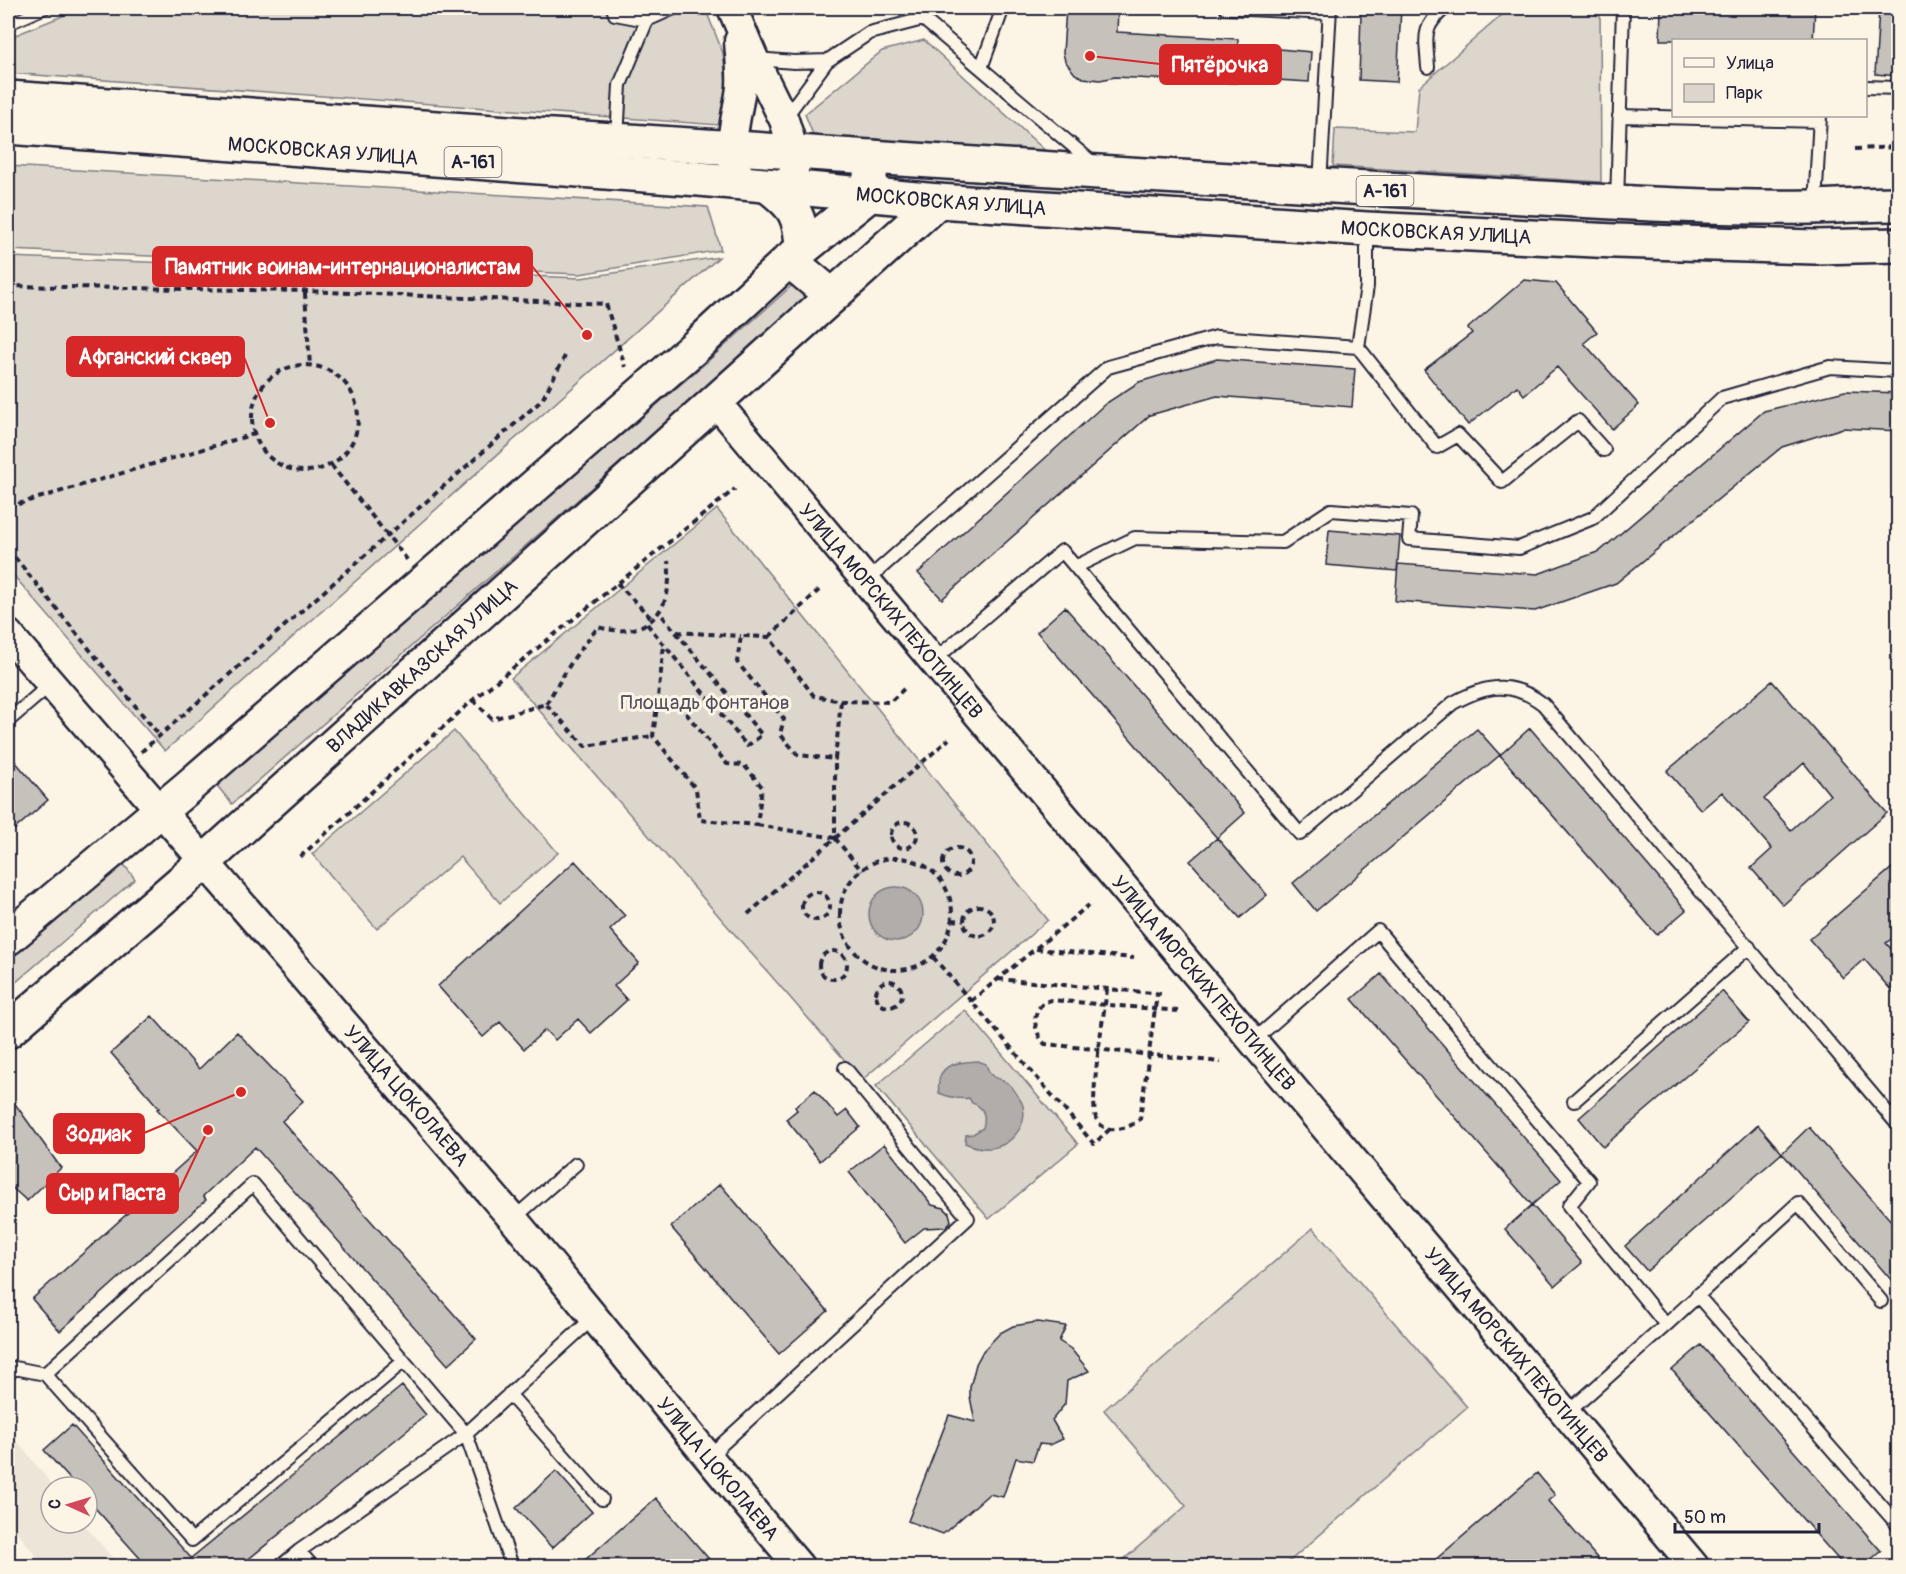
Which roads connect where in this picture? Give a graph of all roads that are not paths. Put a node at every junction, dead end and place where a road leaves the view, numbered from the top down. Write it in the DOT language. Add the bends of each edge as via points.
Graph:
graph roads {
  1 [pos="613,8"];
  2 [pos="674,8"];
  3 [pos="1003,8"];
  4 [pos="1226,8"];
  5 [pos="1445,8"];
  6 [pos="1623,8"];
  7 [pos="1276,9"];
  8 [pos="1330,10"];
  9 [pos="735,14"];
  10 [pos="647,20"];
  11 [pos="754,59"];
  12 [pos="826,61"];
  13 [pos="1428,67"];
  14 [pos="981,68"];
  15 [pos="1867,87"];
  16 [pos="1899,88"];
  17 [pos="8,98"];
  18 [pos="1619,116"];
  19 [pos="1672,117"];
  20 [pos="1719,117"];
  21 [pos="1819,118"];
  22 [pos="784,120"];
  23 [pos="8,127"];
  24 [pos="617,141"];
  25 [pos="732,148"];
  26 [pos="794,152"];
  27 [pos="872,157"];
  28 [pos="1105,172"];
  29 [pos="1320,185"];
  30 [pos="769,186"];
  31 [pos="868,196"];
  32 [pos="938,201"];
  33 [pos="1617,203"];
  34 [pos="1899,204"];
  35 [pos="1815,207"];
  36 [pos="1367,229"];
  37 [pos="1899,245"];
  38 [pos="796,255"];
  39 [pos="832,296"];
  40 [pos="1358,347"];
  41 [pos="1899,371"];
  42 [pos="715,401"];
  43 [pos="1604,450"];
  44 [pos="1075,567"];
  45 [pos="866,581"];
  46 [pos="8,634"];
  47 [pos="933,660"];
  48 [pos="51,684"];
  49 [pos="8,721"];
  50 [pos="160,811"];
  51 [pos="203,863"];
  52 [pos="8,938"];
  53 [pos="1749,948"];
  54 [pos="8,1031"];
  55 [pos="1253,1041"];
  56 [pos="845,1068"];
  57 [pos="1574,1101"];
  58 [pos="1899,1125"];
  59 [pos="576,1164"];
  60 [pos="513,1219"];
  61 [pos="1697,1295"];
  62 [pos="1881,1301"];
  63 [pos="594,1316"];
  64 [pos="1666,1324"];
  65 [pos="404,1361"];
  66 [pos="8,1374"];
  67 [pos="45,1374"];
  68 [pos="509,1394"];
  69 [pos="1566,1414"];
  70 [pos="466,1434"];
  71 [pos="707,1458"];
  72 [pos="602,1499"];
  73 [pos="1899,1525"];
  74 [pos="299,1551"];
  75 [pos="281,1566"];
  76 [pos="312,1566"];
  77 [pos="512,1566"];
  78 [pos="799,1566"];
  79 [pos="1694,1566"];
  1 -- 10 [label="lane" via="615,14"];
  2 -- 10 [label="lane"];
  3 -- 14 [label="lane"];
  4 -- 7 [label="lane"];
  5 -- 13 [label="lane" via="1431,20 1426,36"];
  6 -- 18 [label="lane"];
  7 -- 8 [label="lane"];
  8 -- 29 [label="lane"];
  9 -- 11 [label="street"];
  9 -- 25 [label="street" via="741,86"];
  10 -- 24 [label="lane" via="620,85"];
  11 -- 12 [label="lane"];
  11 -- 22 [label="street"];
  12 -- 14 [label="lane" via="869,33 923,19"];
  12 -- 22 [label="lane"];
  14 -- 28 [label="lane"];
  15 -- 16 [label="lane"];
  17 -- 24 [label="main road, МОСКОВСКАЯ УЛИЦА / А-161"];
  18 -- 19 [label="lane"];
  18 -- 33 [label="lane"];
  20 -- 21 [label="lane"];
  21 -- 35 [label="lane"];
  22 -- 26 [label="street"];
  23 -- 30 [label="main road, МОСКОВСКАЯ УЛИЦА / А-161"];
  24 -- 25 [label="main road, МОСКОВСКАЯ УЛИЦА / А-161"];
  25 -- 26 [label="main road, МОСКОВСКАЯ УЛИЦА / А-161"];
  25 -- 30 [label="street" via="734,165"];
  26 -- 27 [label="main road, МОСКОВСКАЯ УЛИЦА / А-161"];
  26 -- 30 [label="street"];
  27 -- 28 [label="main road, МОСКОВСКАЯ УЛИЦА / А-161"];
  27 -- 31 [label="main road"];
  28 -- 29 [label="main road, МОСКОВСКАЯ УЛИЦА / А-161"];
  29 -- 33 [label="main road, МОСКОВСКАЯ УЛИЦА / А-161"];
  30 -- 31 [label="main road, МОСКОВСКАЯ УЛИЦА / А-161"];
  30 -- 38 [label="main road" via="793,209 801,230"];
  31 -- 32 [label="main road, МОСКОВСКАЯ УЛИЦА / А-161"];
  31 -- 38 [label="main road"];
  32 -- 36 [label="main road, МОСКОВСКАЯ УЛИЦА / А-161"];
  32 -- 39 [label="main road, ВЛАДИКАВКАЗСКАЯ УЛИЦА"];
  33 -- 35 [label="main road, МОСКОВСКАЯ УЛИЦА / А-161"];
  34 -- 35 [label="main road, МОСКОВСКАЯ УЛИЦА / А-161"];
  36 -- 37 [label="main road, МОСКОВСКАЯ УЛИЦА / А-161" via="1639,242"];
  36 -- 40 [label="lane" via="1367,286"];
  38 -- 39 [label="main road"];
  38 -- 50 [label="main road"];
  39 -- 42 [label="main road, ВЛАДИКАВКАЗСКАЯ УЛИЦА"];
  40 -- 43 [label="lane" via="1437,447 1458,435 1502,482 1578,421"];
  40 -- 45 [label="lane" via="1217,337 1108,367"];
  41 -- 44 [label="lane" via="1830,368 1722,398 1593,518 1519,548 1409,539 1411,516 1331,510 1283,542 1135,538"];
  42 -- 45 [label="street, УЛИЦА МОРСКИХ ПЕХОТИНЦЕВ"];
  42 -- 51 [label="main road, ВЛАДИКАВКАЗСКАЯ УЛИЦА"];
  44 -- 47 [label="lane" via="1062,551"];
  44 -- 53 [label="lane" via="1300,834 1453,703 1494,687 1514,688 1543,704"];
  45 -- 47 [label="street, УЛИЦА МОРСКИХ ПЕХОТИНЦЕВ"];
  46 -- 48 [label="street, УЛИЦА ЦОКОЛАЕВА"];
  47 -- 55 [label="street, УЛИЦА МОРСКИХ ПЕХОТИНЦЕВ"];
  48 -- 49 [label="lane"];
  48 -- 50 [label="street, УЛИЦА ЦОКОЛАЕВА"];
  50 -- 51 [label="street, УЛИЦА ЦОКОЛАЕВА"];
  50 -- 52 [label="main road"];
  51 -- 54 [label="main road, ВЛАДИКАВКАЗСКАЯ УЛИЦА"];
  51 -- 60 [label="street, УЛИЦА ЦОКОЛАЕВА"];
  53 -- 57 [label="lane"];
  53 -- 58 [label="lane"];
  55 -- 64 [label="lane" via="1378,931 1589,1181 1569,1206"];
  55 -- 69 [label="street, УЛИЦА МОРСКИХ ПЕХОТИНЦЕВ"];
  56 -- 71 [label="lane" via="968,1218"];
  59 -- 60 [label="lane"];
  60 -- 63 [label="street, УЛИЦА ЦОКОЛАЕВА"];
  61 -- 62 [label="lane" via="1798,1203"];
  61 -- 64 [label="lane"];
  61 -- 73 [label="lane"];
  63 -- 68 [label="lane"];
  63 -- 71 [label="street, УЛИЦА ЦОКОЛАЕВА"];
  64 -- 69 [label="lane"];
  65 -- 67 [label="lane" via="192,1540"];
  65 -- 67 [label="lane" via="253,1184"];
  65 -- 70 [label="lane"];
  66 -- 67 [label="lane" via="15,1368"];
  68 -- 70 [label="lane"];
  68 -- 72 [label="lane"];
  69 -- 79 [label="street, УЛИЦА МОРСКИХ ПЕХОТИНЦЕВ"];
  70 -- 74 [label="lane"];
  70 -- 77 [label="lane"];
  71 -- 78 [label="street, УЛИЦА ЦОКОЛАЕВА"];
  74 -- 75 [label="lane"];
  74 -- 76 [label="lane"];
}
